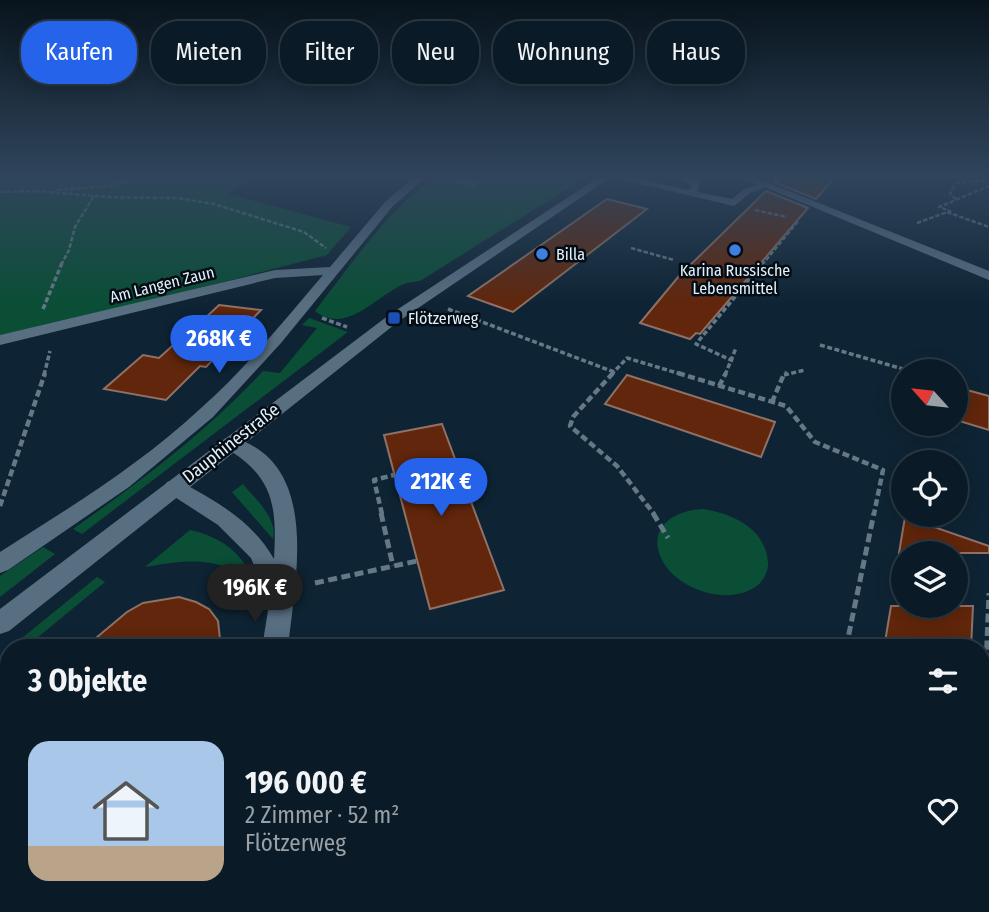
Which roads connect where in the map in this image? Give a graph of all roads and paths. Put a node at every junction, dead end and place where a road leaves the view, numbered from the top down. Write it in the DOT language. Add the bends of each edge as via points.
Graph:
graph roads {
  1 [pos="80,220"];
  2 [pos="264,220"];
  3 [pos="374,220"];
  4 [pos="541,220"];
  5 [pos="797,220"];
  6 [pos="851,220"];
  7 [pos="926,220"];
  8 [pos="968,220"];
  9 [pos="911,225"];
  10 [pos="989,227"];
  11 [pos="631,248"];
  12 [pos="674,260"];
  13 [pos="333,262"];
  14 [pos="989,276"];
  15 [pos="444,308"];
  16 [pos="312,315"];
  17 [pos="354,330"];
  18 [pos="47,335"];
  19 [pos="0,340"];
  20 [pos="820,345"];
  21 [pos="736,348"];
  22 [pos="733,361"];
  23 [pos="891,366"];
  24 [pos="805,370"];
  25 [pos="614,372"];
  26 [pos="719,386"];
  27 [pos="772,402"];
  28 [pos="231,443"];
  29 [pos="394,475"];
  30 [pos="174,487"];
  31 [pos="0,506"];
  32 [pos="668,538"];
  33 [pos="417,561"];
  34 [pos="0,564"];
  35 [pos="393,566"];
  36 [pos="315,583"];
  37 [pos="989,593"];
  38 [pos="279,604"];
  39 [pos="0,623"];
  40 [pos="276,639"];
  41 [pos="848,639"];
  42 [pos="988,639"];
  1 -- 18 [label="path" via="44,304"];
  2 -- 13 [label="path" via="318,240"];
  3 -- 13 [label="street, Dauphinestraße"];
  4 -- 28 [label="street, Dauphinestraße" via="437,287"];
  5 -- 22 [label="path" via="696,344"];
  6 -- 14 [label="street"];
  7 -- 9 [label="path"];
  8 -- 10 [label="path"];
  11 -- 12 [label="path"];
  13 -- 18 [label="street, Am Langen Zaun"];
  13 -- 34 [label="street, Dauphinestraße" via="270,349 183,434 119,485"];
  15 -- 25 [label="path"];
  16 -- 17 [label="path"];
  18 -- 19 [label="street, Am Langen Zaun"];
  18 -- 31 [label="path" via="45,373"];
  20 -- 23 [label="path"];
  21 -- 22 [label="path"];
  22 -- 26 [label="path"];
  24 -- 27 [label="path" via="784,374"];
  25 -- 26 [label="path" via="627,358"];
  25 -- 32 [label="path" via="570,426 639,490"];
  26 -- 27 [label="path"];
  27 -- 41 [label="path" via="786,406 823,447 883,470"];
  28 -- 30 [label="street, Dauphinestraße"];
  28 -- 38 [label="street" via="273,476 284,500 287,536"];
  29 -- 35 [label="path" via="374,480"];
  30 -- 38 [label="street" via="244,535 266,564"];
  30 -- 39 [label="street, Dauphinestraße"];
  33 -- 35 [label="path"];
  35 -- 36 [label="path"];
  37 -- 42 [label="path"];
  38 -- 40 [label="street"];
}
